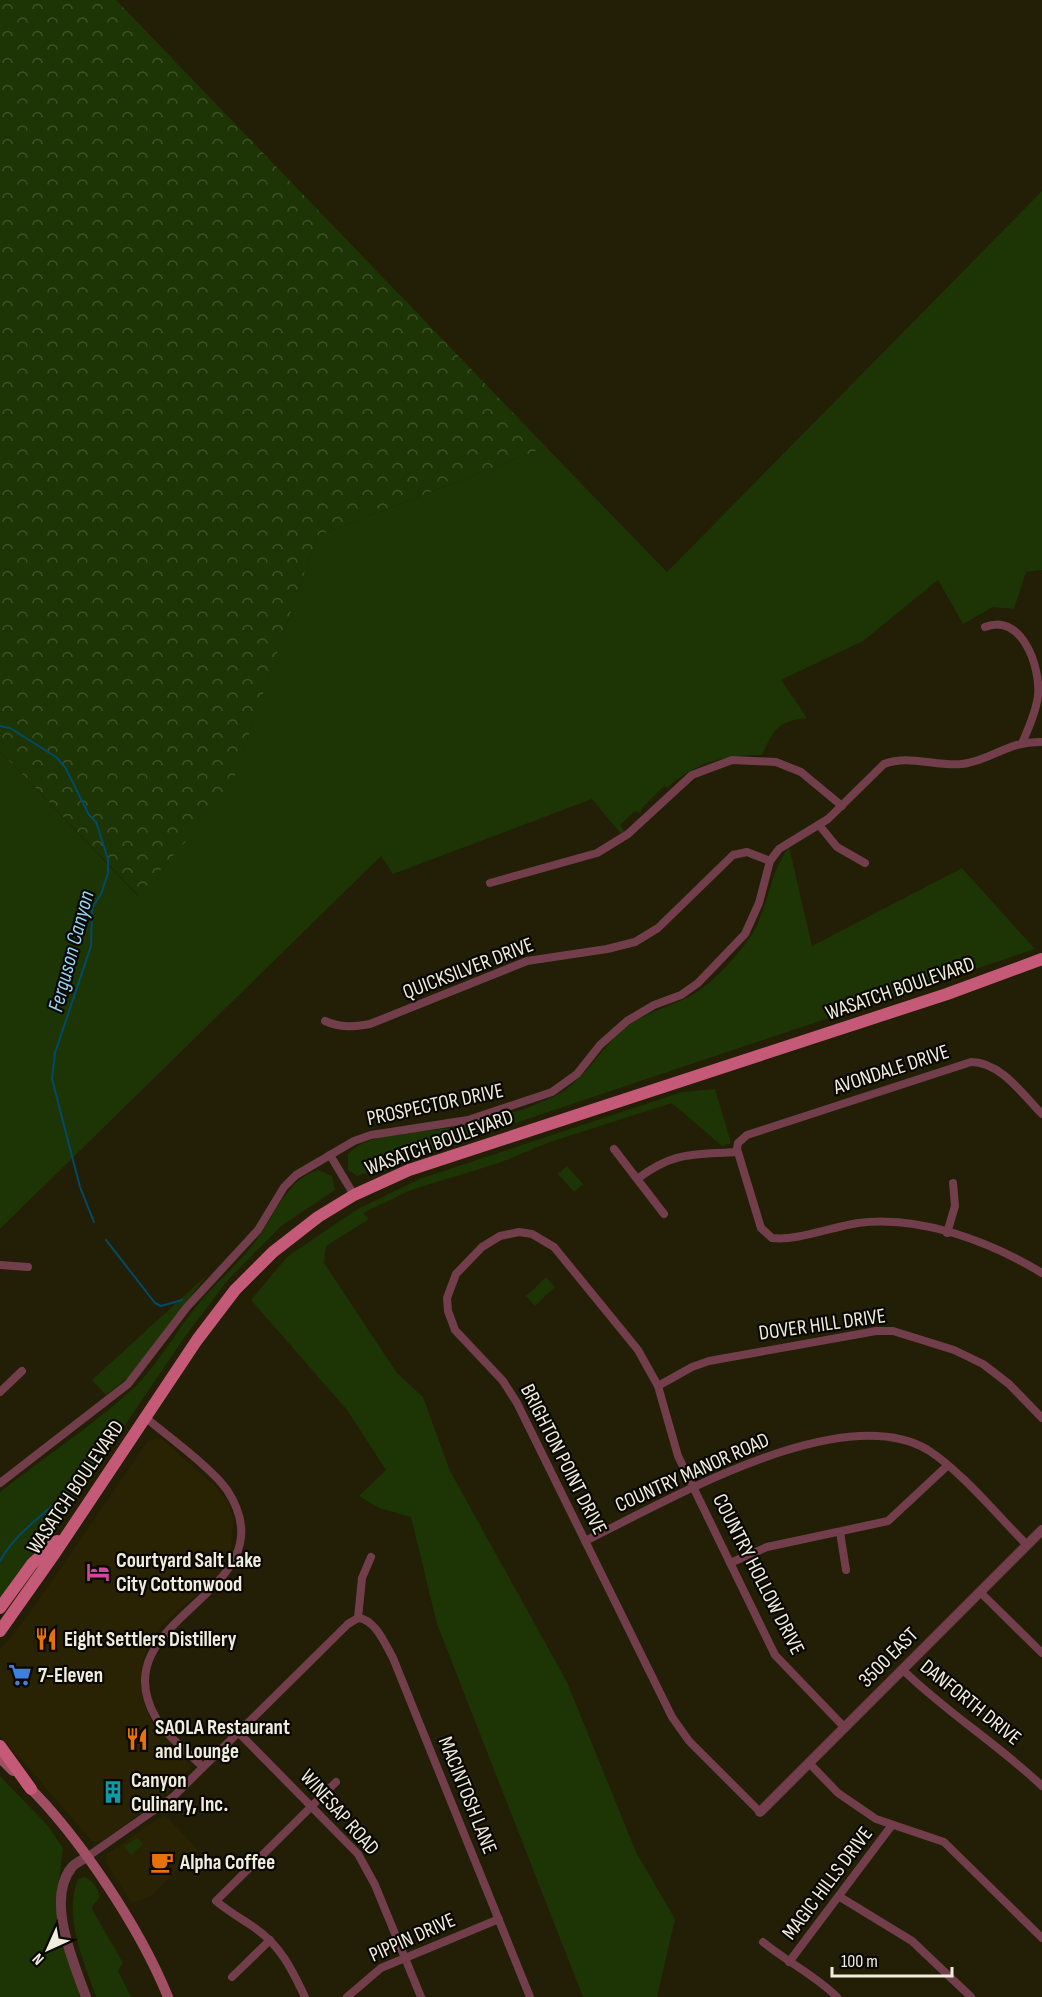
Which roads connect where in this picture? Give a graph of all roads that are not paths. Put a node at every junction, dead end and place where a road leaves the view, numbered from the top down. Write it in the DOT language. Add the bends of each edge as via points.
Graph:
graph roads {
  1 [pos="985,627"];
  2 [pos="1023,741"];
  3 [pos="1042,742"];
  4 [pos="842,806"];
  5 [pos="819,825"];
  6 [pos="770,861"];
  7 [pos="865,863"];
  8 [pos="490,883"];
  9 [pos="1042,959"];
  10 [pos="326,1021"];
  11 [pos="1042,1114"];
  12 [pos="738,1148"];
  13 [pos="614,1149"];
  14 [pos="330,1155"];
  15 [pos="637,1179"];
  16 [pos="953,1183"];
  17 [pos="354,1195"];
  18 [pos="664,1214"];
  19 [pos="947,1233"];
  20 [pos="0,1265"];
  21 [pos="28,1267"];
  22 [pos="1042,1273"];
  23 [pos="22,1371"];
  24 [pos="658,1386"];
  25 [pos="0,1392"];
  26 [pos="145,1417"];
  27 [pos="1042,1418"];
  28 [pos="947,1466"];
  29 [pos="0,1483"];
  30 [pos="694,1488"];
  31 [pos="71,1529"];
  32 [pos="1042,1530"];
  33 [pos="840,1532"];
  34 [pos="585,1541"];
  35 [pos="1027,1545"];
  36 [pos="371,1557"];
  37 [pos="730,1563"];
  38 [pos="846,1570"];
  39 [pos="980,1592"];
  40 [pos="0,1608"];
  41 [pos="358,1618"];
  42 [pos="0,1631"];
  43 [pos="1042,1653"];
  44 [pos="903,1670"];
  45 [pos="845,1728"];
  46 [pos="238,1732"];
  47 [pos="0,1746"];
  48 [pos="0,1758"];
  49 [pos="809,1763"];
  50 [pos="203,1767"];
  51 [pos="336,1782"];
  52 [pos="1042,1786"];
  53 [pos="32,1789"];
  54 [pos="311,1805"];
  55 [pos="760,1812"];
  56 [pos="892,1825"];
  57 [pos="87,1857"];
  58 [pos="840,1897"];
  59 [pos="499,1919"];
  60 [pos="1042,1938"];
  61 [pos="270,1940"];
  62 [pos="763,1942"];
  63 [pos="405,1958"];
  64 [pos="789,1962"];
  65 [pos="232,1977"];
  66 [pos="86,1997"];
  67 [pos="168,1997"];
  68 [pos="305,1997"];
  69 [pos="346,1997"];
  70 [pos="421,1997"];
  71 [pos="530,1997"];
  72 [pos="837,1997"];
  73 [pos="970,1997"];
  1 -- 2 [label="street" via="993,623 1011,628 1027,646 1033,661 1038,694"];
  2 -- 3 [label="street, PROSPECTOR DRIVE"];
  2 -- 4 [label="street, PROSPECTOR DRIVE" via="966,763 894,760 875,771"];
  4 -- 5 [label="street, PROSPECTOR DRIVE"];
  4 -- 8 [label="street" via="801,772 776,762 732,760 692,775 628,834 597,853"];
  5 -- 6 [label="street, PROSPECTOR DRIVE" via="790,840"];
  5 -- 7 [label="street" via="837,847"];
  6 -- 10 [label="street, QUICKSILVER DRIVE" via="747,852 733,855 658,928 635,942 527,961 370,1024 352,1028"];
  6 -- 14 [label="street, PROSPECTOR DRIVE" via="753,918 735,947 690,989 640,1013 613,1032 565,1084 538,1098 468,1120 371,1135"];
  9 -- 17 [label="main road, WASATCH BOULEVARD" via="926,1001 409,1170"];
  11 -- 12 [label="street, AVONDALE DRIVE" via="999,1072 971,1062 747,1135"];
  12 -- 15 [label="street" via="673,1157"];
  12 -- 19 [label="street" via="761,1228 768,1235 781,1238 874,1221 910,1223"];
  13 -- 15 [label="street"];
  14 -- 17 [label="street"];
  14 -- 29 [label="street, PROSPECTOR DRIVE" via="284,1187 258,1230 194,1298 128,1384"];
  15 -- 18 [label="street"];
  16 -- 19 [label="street" via="955,1206"];
  17 -- 26 [label="main road, WASATCH BOULEVARD" via="297,1232 243,1281 206,1326"];
  19 -- 22 [label="street" via="1001,1251"];
  20 -- 21 [label="street"];
  23 -- 25 [label="street"];
  24 -- 27 [label="street, DOVER HILL DRIVE" via="709,1361 885,1330 976,1360 1003,1379"];
  24 -- 30 [label="street, COUNTRY HOLLOW DRIVE" via="670,1434"];
  24 -- 34 [label="street, BRIGHTON POINT DRIVE" via="638,1350 544,1239 519,1232 491,1240 464,1265 450,1286 448,1311 455,1330 511,1392"];
  26 -- 31 [label="main road, WASATCH BOULEVARD"];
  26 -- 50 [label="street" via="226,1490 239,1523 237,1552 231,1567 161,1636 146,1676 156,1718"];
  28 -- 30 [label="street, COUNTRY MANOR ROAD" via="916,1444 881,1435 863,1436 768,1455"];
  28 -- 33 [label="street" via="888,1521"];
  28 -- 35 [label="street, COUNTRY MANOR ROAD"];
  30 -- 34 [label="street, COUNTRY MANOR ROAD"];
  30 -- 37 [label="street, COUNTRY HOLLOW DRIVE"];
  31 -- 40 [label="main road" via="32,1564"];
  31 -- 42 [label="main road, WASATCH BOULEVARD"];
  32 -- 35 [label="street, 3500 EAST"];
  33 -- 37 [label="street" via="767,1547"];
  33 -- 38 [label="street"];
  34 -- 55 [label="street, BRIGHTON POINT DRIVE" via="680,1730"];
  35 -- 39 [label="street, 3500 EAST"];
  36 -- 41 [label="street" via="362,1578"];
  37 -- 45 [label="street, COUNTRY HOLLOW DRIVE" via="775,1655"];
  39 -- 43 [label="street"];
  39 -- 44 [label="street, 3500 EAST"];
  41 -- 46 [label="street"];
  41 -- 59 [label="street, MACINTOSH LANE" via="373,1626 393,1658"];
  44 -- 45 [label="street, 3500 EAST"];
  44 -- 52 [label="street, DANFORTH DRIVE" via="936,1702 1000,1748"];
  45 -- 49 [label="street, 3500 EAST"];
  46 -- 50 [label="street"];
  46 -- 54 [label="street, WINESAP ROAD"];
  47 -- 53 [label="main road"];
  48 -- 53 [label="main road"];
  49 -- 55 [label="street, 3500 EAST"];
  49 -- 56 [label="street" via="856,1807"];
  50 -- 57 [label="street" via="159,1808"];
  51 -- 54 [label="street"];
  53 -- 57 [label="main road"];
  54 -- 61 [label="street" via="216,1901"];
  54 -- 63 [label="street, WINESAP ROAD" via="349,1843 368,1869"];
  56 -- 58 [label="street, MAGIC HILLS DRIVE"];
  56 -- 60 [label="street" via="935,1837 952,1848"];
  57 -- 66 [label="street" via="72,1866 61,1905 64,1932"];
  57 -- 67 [label="main road" via="131,1925"];
  58 -- 64 [label="street, MAGIC HILLS DRIVE"];
  58 -- 73 [label="street" via="912,1941"];
  59 -- 63 [label="street, PIPPIN DRIVE"];
  59 -- 71 [label="street, MACINTOSH LANE"];
  61 -- 65 [label="street"];
  61 -- 68 [label="street" via="289,1964"];
  62 -- 64 [label="street"];
  63 -- 69 [label="street, PIPPIN DRIVE" via="374,1972"];
  63 -- 70 [label="street, WINESAP ROAD"];
  64 -- 72 [label="street" via="819,1980"];
}
